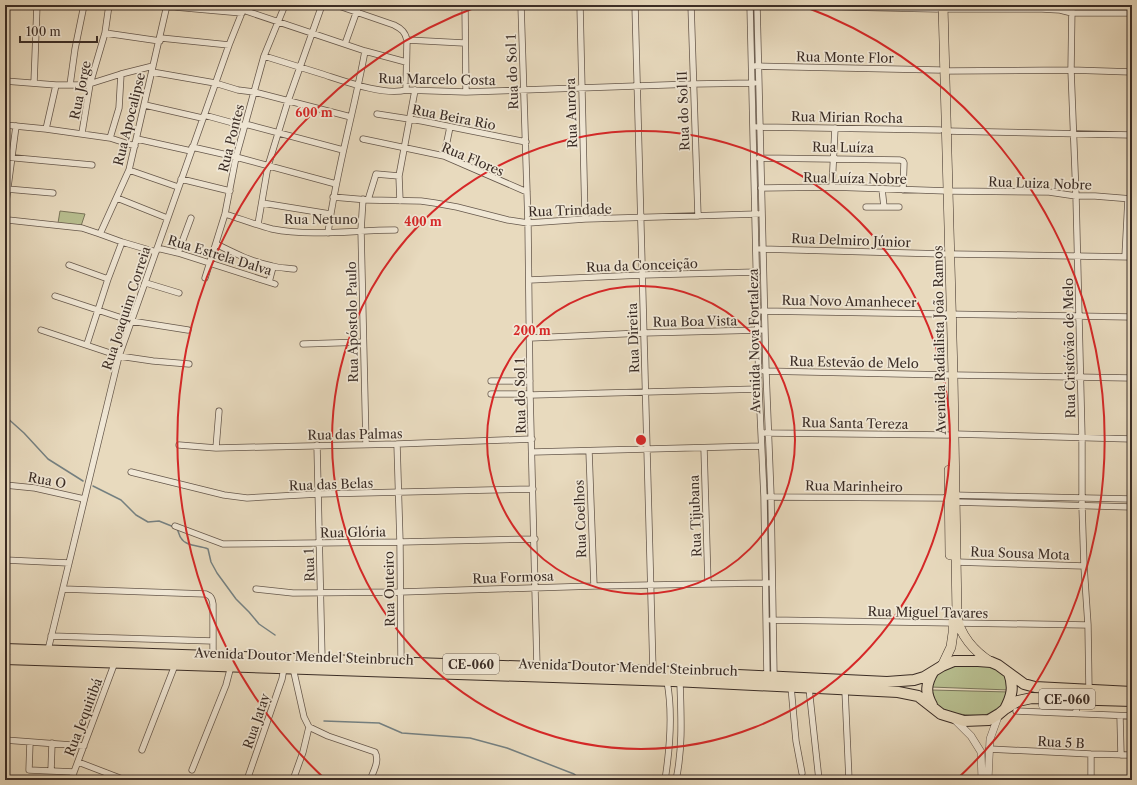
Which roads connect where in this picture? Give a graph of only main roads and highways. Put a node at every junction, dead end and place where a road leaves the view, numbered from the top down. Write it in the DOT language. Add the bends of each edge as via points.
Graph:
graph roads {
  1 [pos="940,7"];
  2 [pos="950,498"];
  3 [pos="956,624"];
  4 [pos="5,649"];
  5 [pos="5,659"];
  6 [pos="991,662"];
  7 [pos="938,668"];
  8 [pos="1009,673"];
  9 [pos="1132,692"];
  10 [pos="1132,701"];
  11 [pos="933,707"];
  12 [pos="1002,712"];
  1 -- 2 [label="main road, Avenida Radialista João Ramos" via="951,375"];
  2 -- 3 [label="main road, Avenida Radialista João Ramos"];
  2 -- 3 [label="main road, Avenida Radialista João Ramos" via="956,562"];
  3 -- 6 [label="main road, Avenida Radialista João Ramos" via="980,655"];
  3 -- 7 [label="main road, Avenida Radialista João Ramos" via="951,647"];
  4 -- 7 [label="highway, Avenida Doutor Mendel Steinbruch / CE-060" via="537,666 887,682 914,680"];
  5 -- 11 [label="highway, Avenida Doutor Mendel Steinbruch / CE-060" via="667,681 898,692 918,696"];
  6 -- 7 [label="highway, CE-060" via="954,661"];
  6 -- 8 [label="highway, CE-060"];
  7 -- 11 [label="highway" via="926,688"];
  8 -- 9 [label="highway, CE-060" via="1024,684 1035,687"];
  8 -- 12 [label="highway" via="1013,692"];
  10 -- 12 [label="highway, CE-060" via="1032,698 1018,702"];
  11 -- 12 [label="highway, CE-060" via="941,714 964,721 989,720"];
}
